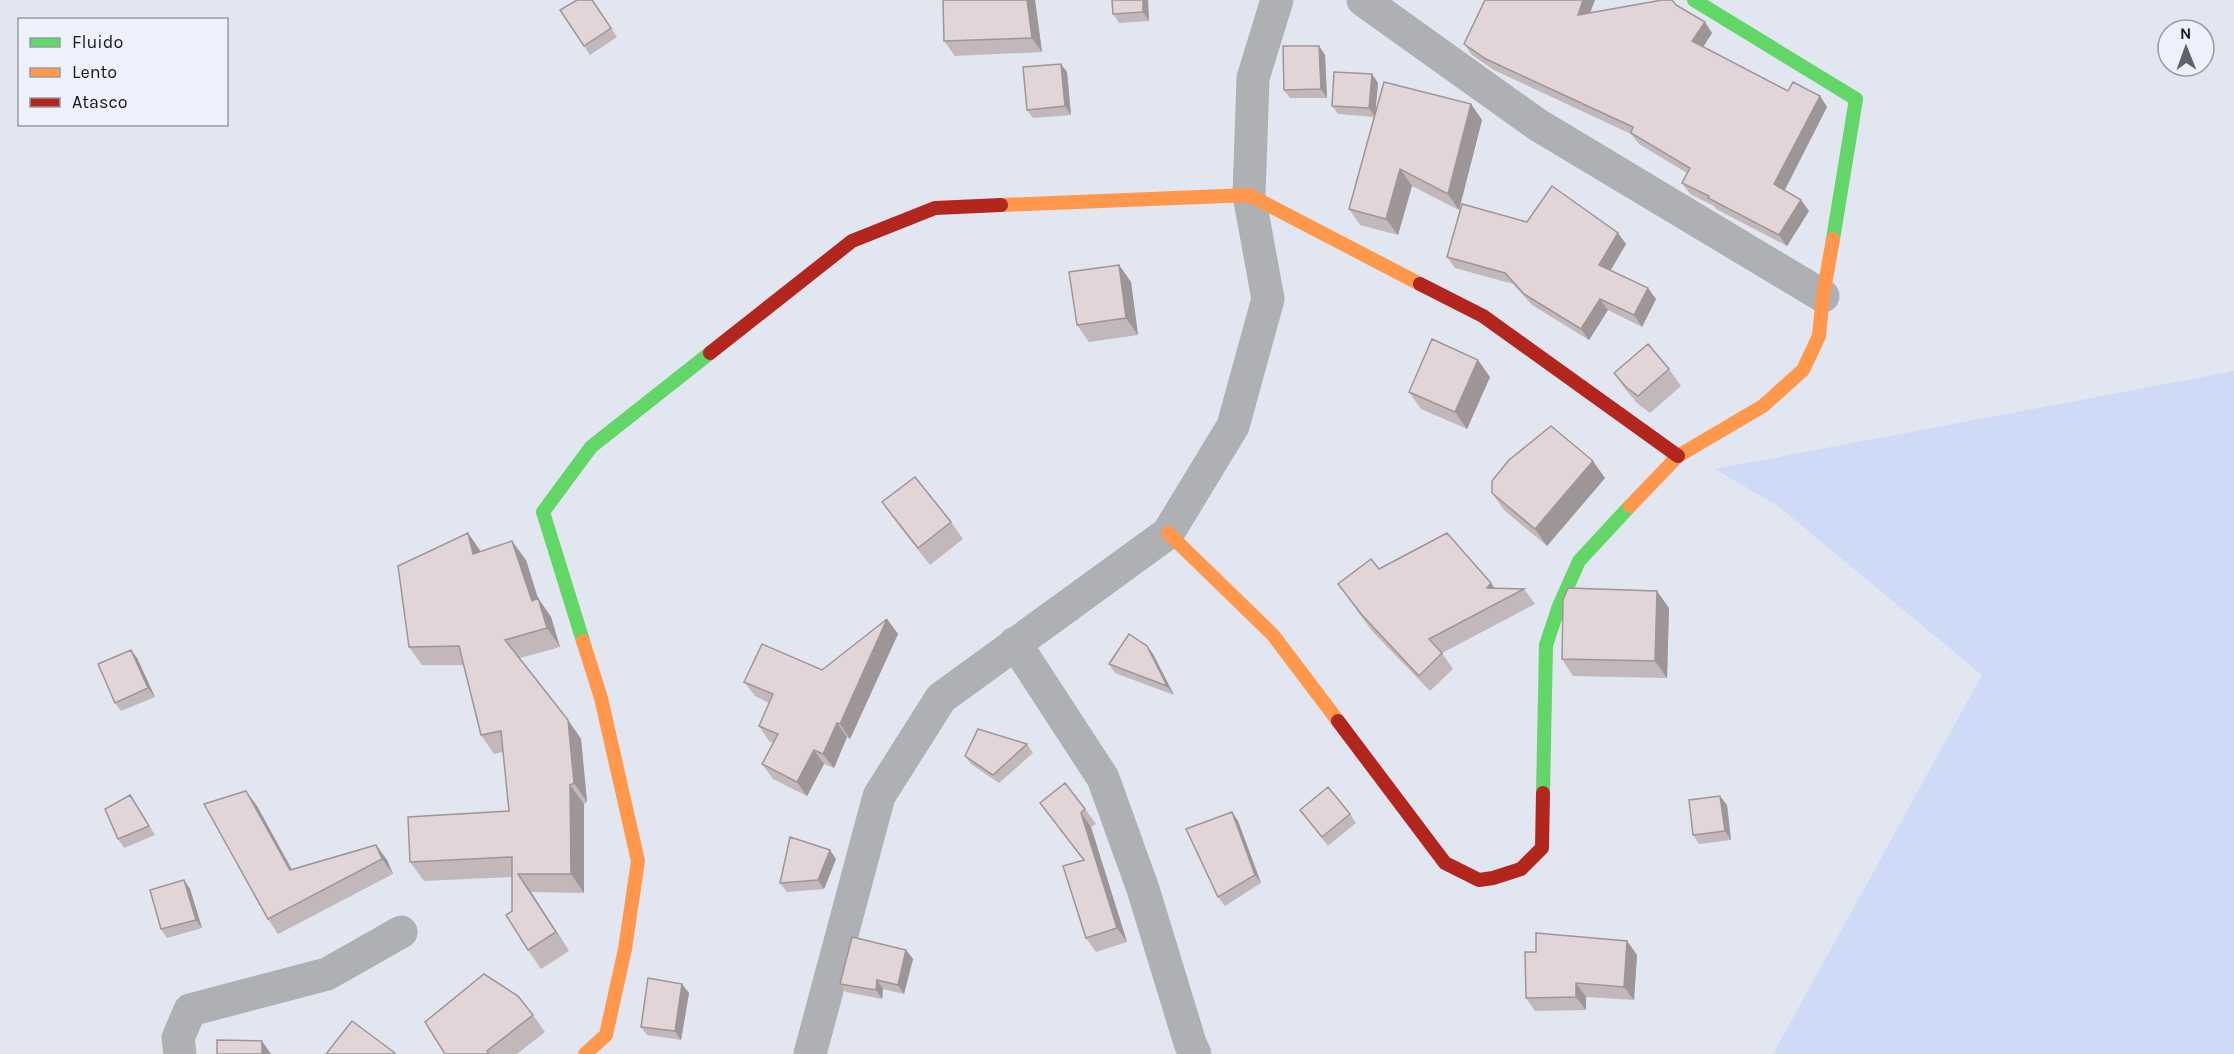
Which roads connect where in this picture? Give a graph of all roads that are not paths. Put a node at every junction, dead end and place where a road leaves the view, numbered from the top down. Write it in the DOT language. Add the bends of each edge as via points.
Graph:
graph roads {
  1 [pos="1277,0"];
  2 [pos="1364,0"];
  3 [pos="1694,0"];
  4 [pos="1250,195"];
  5 [pos="1823,296"];
  6 [pos="1678,456"];
  7 [pos="1168,533"];
  8 [pos="1015,643"];
  9 [pos="400,932"];
  10 [pos="180,1054"];
  11 [pos="585,1054"];
  12 [pos="810,1054"];
  13 [pos="1195,1054"];
  1 -- 4 [label="street" via="1253,78"];
  2 -- 5 [label="street" via="1538,125"];
  3 -- 5 [label="street" via="1856,99"];
  4 -- 6 [label="street" via="1483,316"];
  4 -- 7 [label="street" via="1268,299 1233,426"];
  4 -- 11 [label="street" via="935,208 852,241 591,447 543,512 601,698 638,861 625,949 606,1035"];
  5 -- 6 [label="street" via="1819,336 1803,370 1763,406"];
  6 -- 7 [label="street" via="1579,561 1559,606 1546,645 1542,848 1521,870 1493,878 1479,880 1445,863 1273,634"];
  7 -- 8 [label="street"];
  8 -- 12 [label="street" via="941,698 879,796"];
  8 -- 13 [label="street" via="1103,778"];
  9 -- 10 [label="street" via="327,974 190,1010 178,1038"];
}
